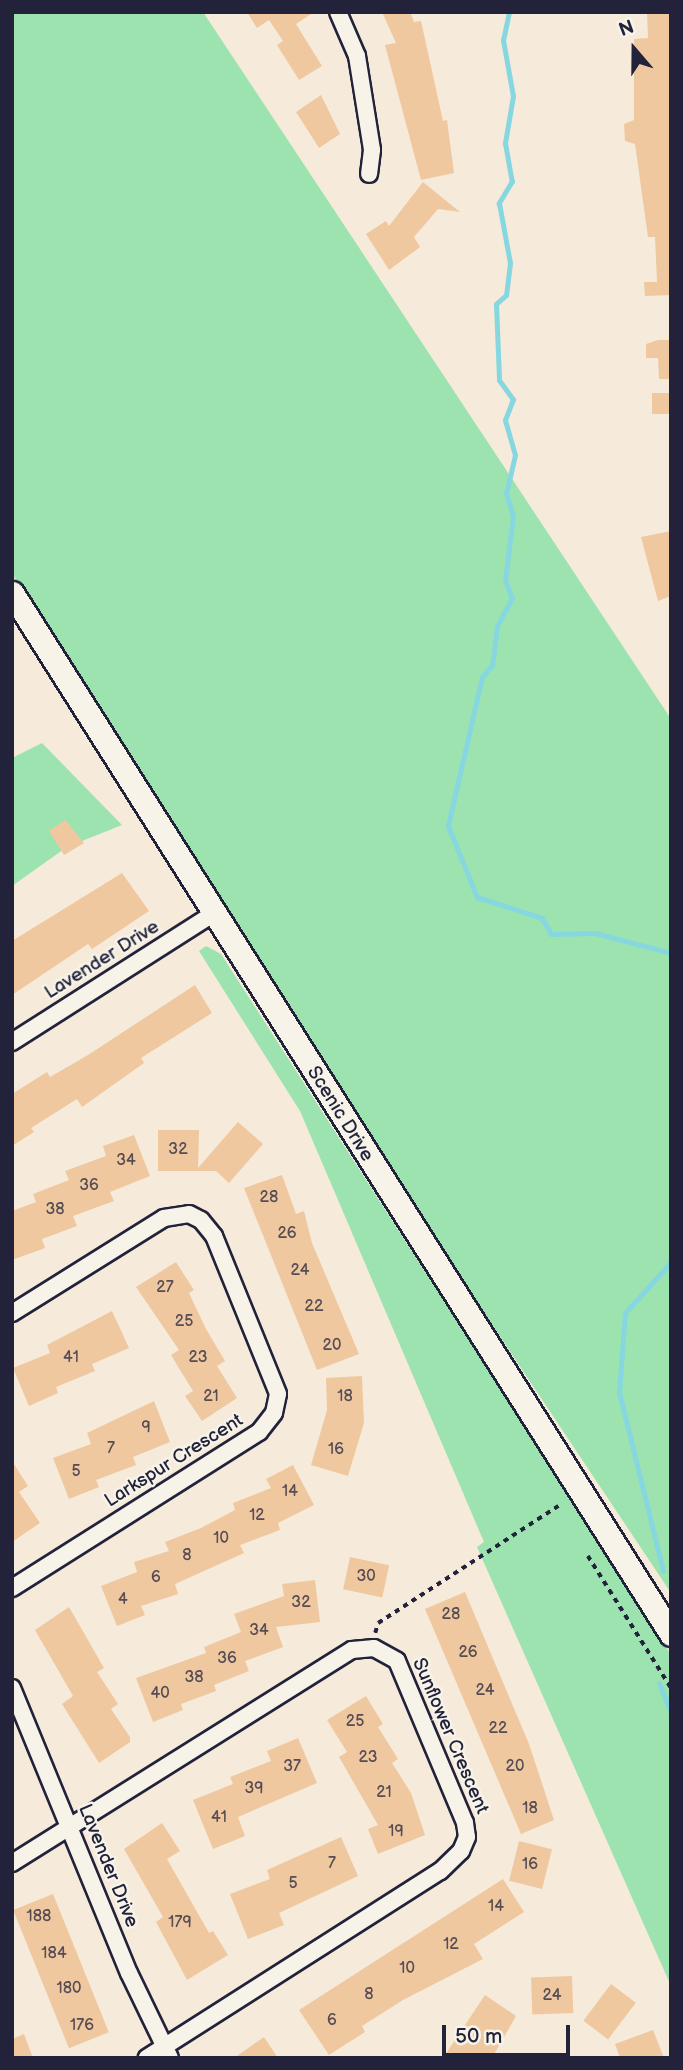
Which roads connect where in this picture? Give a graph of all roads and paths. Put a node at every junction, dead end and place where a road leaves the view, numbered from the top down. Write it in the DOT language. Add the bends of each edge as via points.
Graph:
graph roads {
  1 [pos="338,12"];
  2 [pos="369,174"];
  3 [pos="12,593"];
  4 [pos="213,914"];
  5 [pos="12,1042"];
  6 [pos="12,1313"];
  7 [pos="558,1506"];
  8 [pos="588,1556"];
  9 [pos="12,1588"];
  10 [pos="671,1633"];
  11 [pos="374,1634"];
  12 [pos="12,1688"];
  13 [pos="671,1688"];
  14 [pos="71,1828"];
  15 [pos="12,1863"];
  16 [pos="167,2052"];
  17 [pos="146,2058"];
  1 -- 2 [label="street" via="357,57 372,150"];
  3 -- 4 [label="street, Scenic Drive"];
  4 -- 5 [label="street, Lavender Drive"];
  4 -- 10 [label="street, Scenic Drive"];
  6 -- 9 [label="street, Larkspur Crescent" via="163,1218 189,1214 214,1236 278,1394 274,1413 259,1432"];
  7 -- 11 [label="path" via="378,1623"];
  8 -- 13 [label="path"];
  12 -- 14 [label="street, Lavender Drive"];
  14 -- 15 [label="street, Sunflower Crescent"];
  14 -- 16 [label="street, Lavender Drive"];
  14 -- 16 [label="street, Sunflower Crescent" via="352,1650 387,1652 405,1675 465,1823 467,1837 461,1851 440,1871"];
  16 -- 17 [label="street, Sunflower Crescent"];
}
